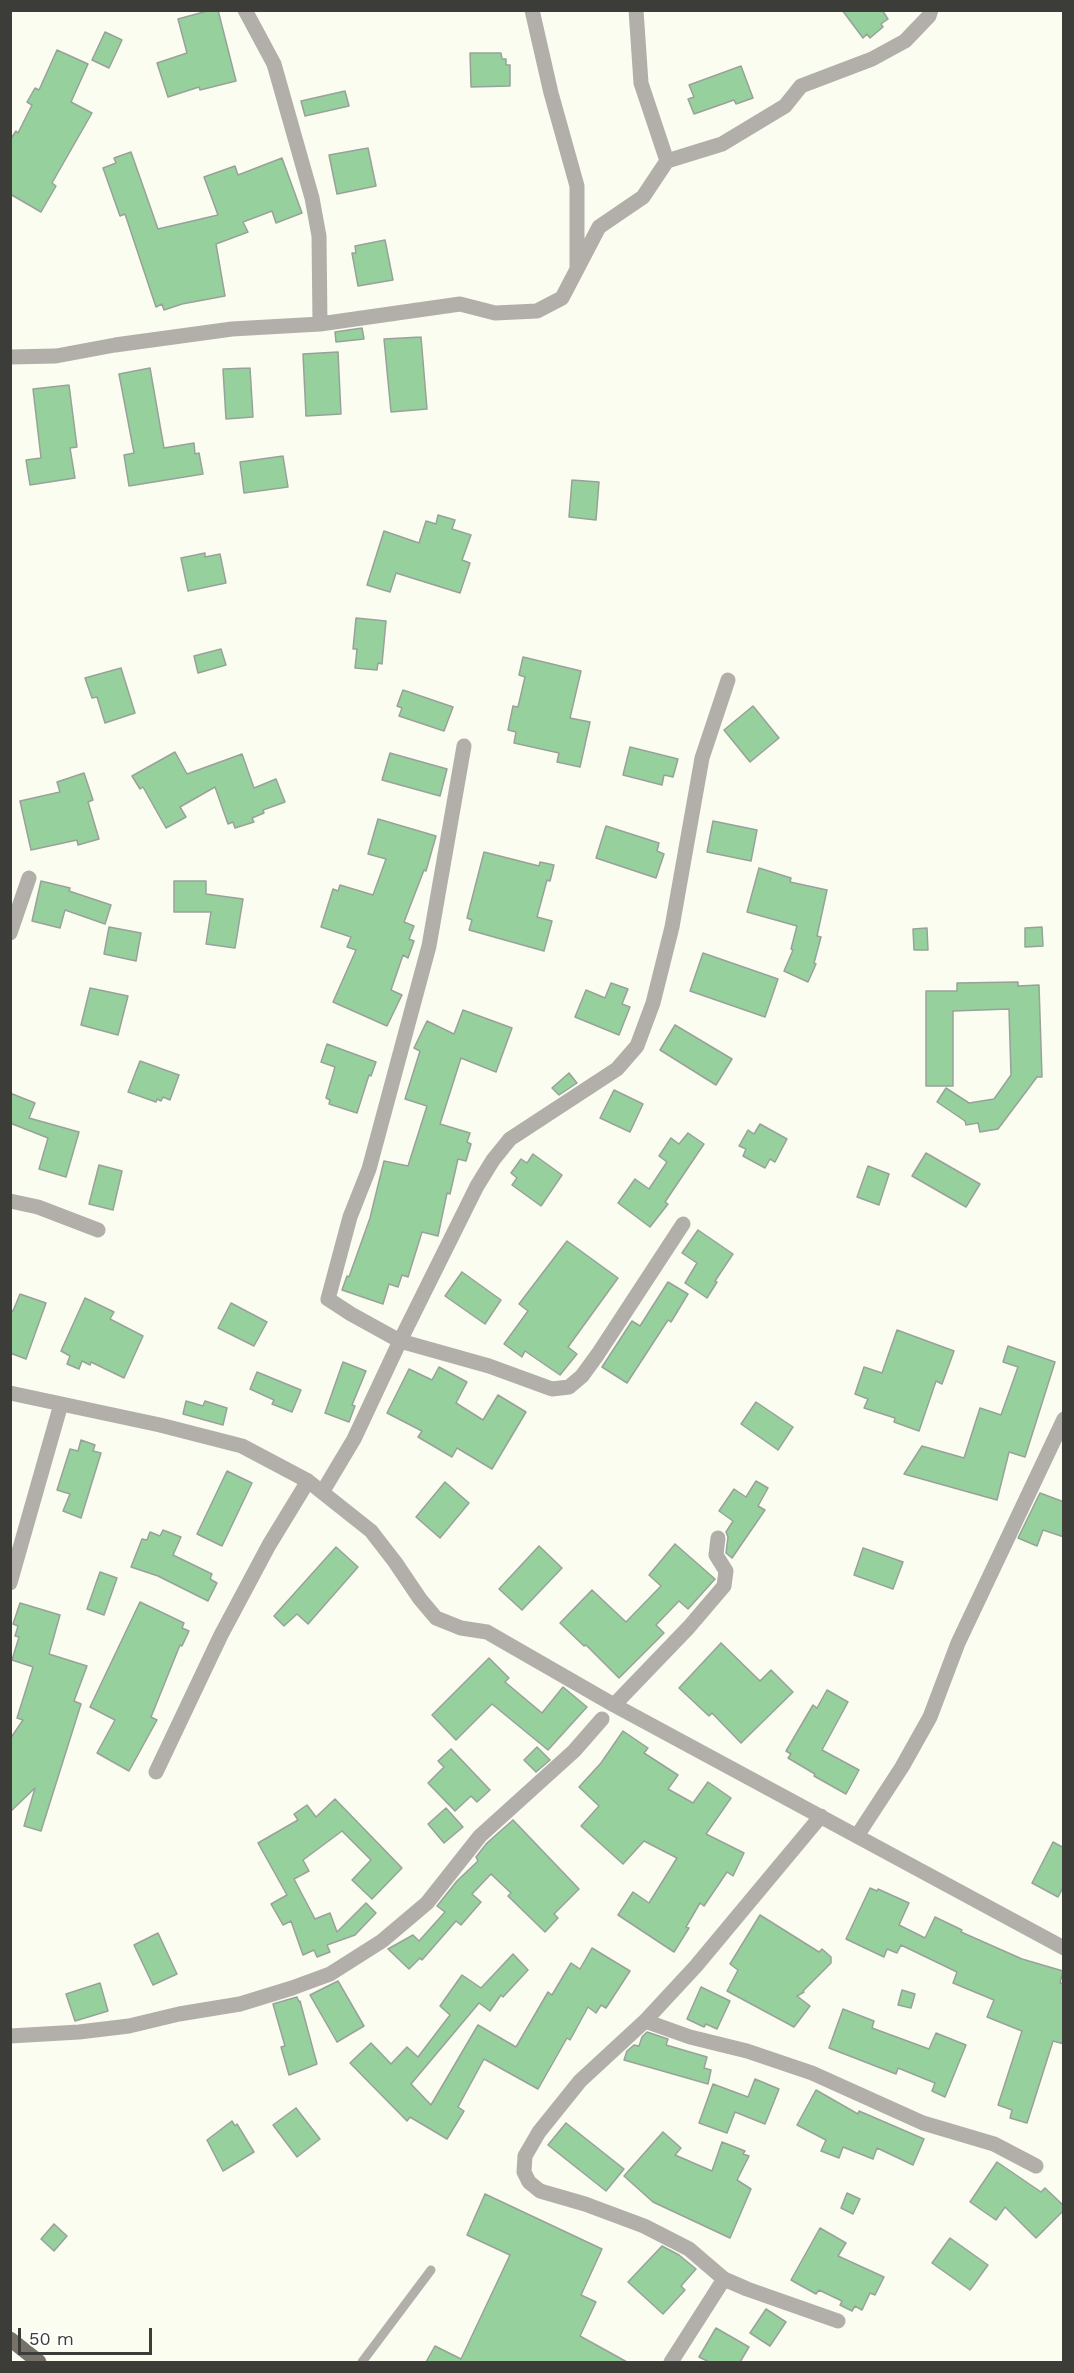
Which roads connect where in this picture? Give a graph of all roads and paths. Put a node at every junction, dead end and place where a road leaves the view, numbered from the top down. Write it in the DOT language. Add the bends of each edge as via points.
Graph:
graph roads {
  1 [pos="245,10"];
  2 [pos="532,10"];
  3 [pos="636,10"];
  4 [pos="931,10"];
  5 [pos="667,161"];
  6 [pos="577,269"];
  7 [pos="320,324"];
  8 [pos="10,357"];
  9 [pos="728,680"];
  10 [pos="464,746"];
  11 [pos="29,879"];
  12 [pos="10,933"];
  13 [pos="10,1201"];
  14 [pos="683,1224"];
  15 [pos="98,1230"];
  16 [pos="400,1341"];
  17 [pos="10,1393"];
  18 [pos="62,1404"];
  19 [pos="1064,1419"];
  20 [pos="308,1480"];
  21 [pos="323,1491"];
  22 [pos="718,1538"];
  23 [pos="10,1583"];
  24 [pos="614,1705"];
  25 [pos="602,1719"];
  26 [pos="156,1772"];
  27 [pos="821,1816"];
  28 [pos="857,1836"];
  29 [pos="1064,1948"];
  30 [pos="645,2020"];
  31 [pos="10,2036"];
  32 [pos="1036,2166"];
  33 [pos="431,2270"];
  34 [pos="724,2279"];
  35 [pos="838,2321"];
  36 [pos="10,2339"];
  37 [pos="39,2362"];
  38 [pos="362,2362"];
  39 [pos="671,2362"];
  1 -- 7 [label="street" via="274,64 312,198 319,236"];
  2 -- 6 [label="street" via="577,186"];
  3 -- 5 [label="street" via="642,83"];
  4 -- 5 [label="street" via="905,41 872,59 801,86 785,106 722,144"];
  5 -- 6 [label="street" via="643,197 599,227"];
  6 -- 7 [label="street" via="562,298 537,311 495,313 460,304"];
  7 -- 8 [label="street" via="232,329 56,356"];
  9 -- 16 [label="street" via="702,758 672,927 637,1046 617,1069 510,1139 492,1160"];
  10 -- 16 [label="street" via="429,946 371,1160 350,1217 328,1299"];
  11 -- 12 [label="street"];
  13 -- 15 [label="street" via="38,1207"];
  14 -- 16 [label="street" via="598,1354 569,1387 552,1389"];
  16 -- 21 [label="street" via="354,1439"];
  17 -- 18 [label="street"];
  18 -- 20 [label="street" via="242,1446"];
  18 -- 23 [label="street"];
  19 -- 28 [label="street" via="958,1643 930,1717"];
  20 -- 21 [label="street"];
  20 -- 26 [label="street" via="226,1625"];
  21 -- 24 [label="street" via="371,1531 436,1618 461,1628 487,1632"];
  22 -- 24 [label="street" via="716,1555 726,1571 724,1586"];
  24 -- 27 [label="street"];
  25 -- 31 [label="street" via="574,1751 480,1836 427,1903 382,1941 330,1974 240,2004 129,2026"];
  27 -- 28 [label="street"];
  27 -- 30 [label="street" via="696,1966"];
  28 -- 29 [label="street"];
  30 -- 32 [label="street" via="812,2073 923,2123 994,2144"];
  30 -- 34 [label="street" via="580,2081 546,2123 525,2156 524,2172 540,2191 644,2226 689,2248"];
  33 -- 38 [label="lane"];
  34 -- 35 [label="street"];
  34 -- 39 [label="street"];
  36 -- 37 [label="main road"];
}
